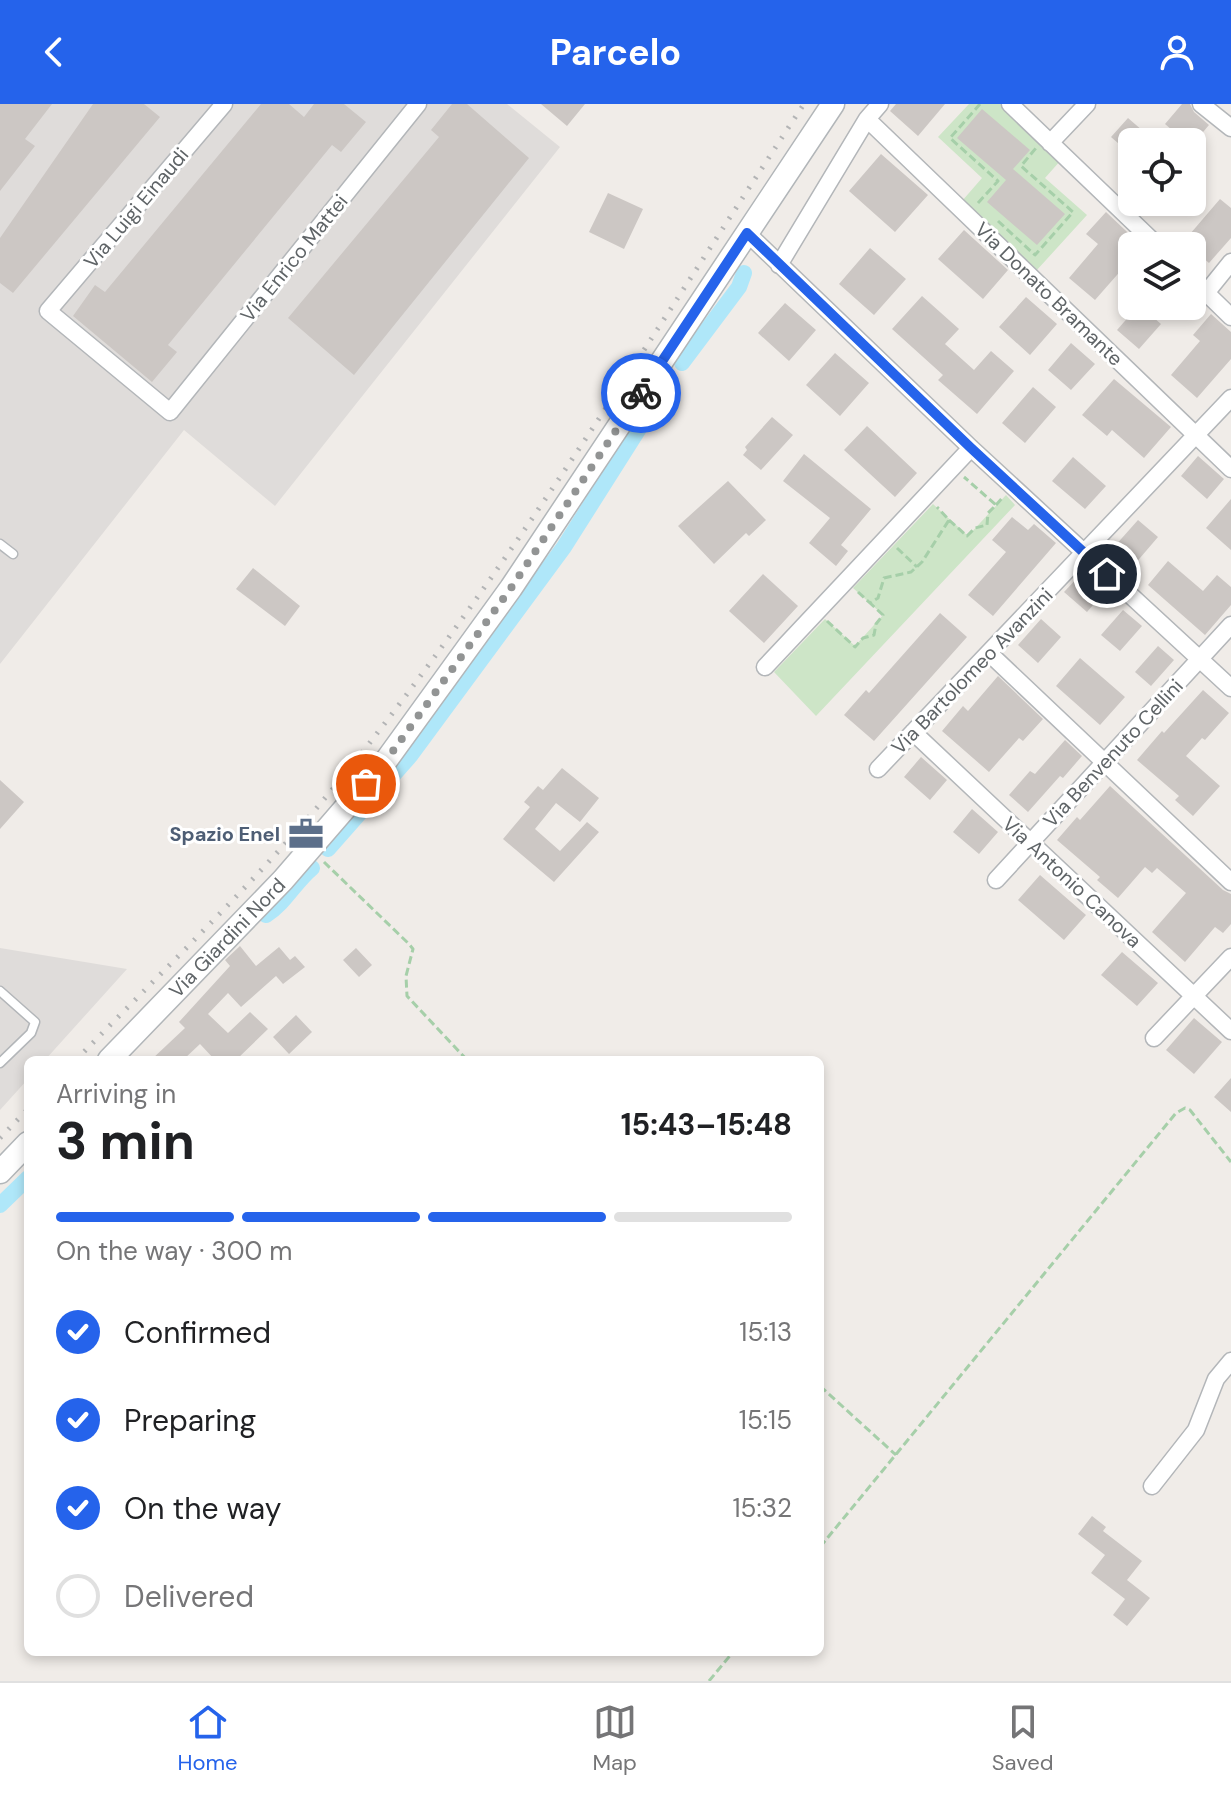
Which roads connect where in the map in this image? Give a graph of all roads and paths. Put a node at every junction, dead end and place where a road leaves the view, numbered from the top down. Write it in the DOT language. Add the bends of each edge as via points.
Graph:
graph roads {
  1 [pos="224,104"];
  2 [pos="418,104"];
  3 [pos="833,104"];
  4 [pos="880,104"];
  5 [pos="980,104"];
  6 [pos="1010,104"];
  7 [pos="1087,104"];
  8 [pos="1201,104"];
  9 [pos="867,119"];
  10 [pos="1231,128"];
  11 [pos="1030,139"];
  12 [pos="1050,143"];
  13 [pos="982,206"];
  14 [pos="990,214"];
  15 [pos="1143,232"];
  16 [pos="747,233"];
  17 [pos="1231,262"];
  18 [pos="779,265"];
  19 [pos="1206,293"];
  20 [pos="1231,317"];
  21 [pos="1231,398"];
  22 [pos="170,412"];
  23 [pos="1196,435"];
  24 [pos="971,448"];
  25 [pos="1231,469"];
  26 [pos="962,474"];
  27 [pos="1006,495"];
  28 [pos="933,504"];
  29 [pos="996,505"];
  30 [pos="949,520"];
  31 [pos="0,544"];
  32 [pos="894,545"];
  33 [pos="1084,553"];
  34 [pos="13,554"];
  35 [pos="917,567"];
  36 [pos="853,588"];
  37 [pos="870,603"];
  38 [pos="1231,625"];
  39 [pos="818,627"];
  40 [pos="989,653"];
  41 [pos="1200,659"];
  42 [pos="765,667"];
  43 [pos="1231,688"];
  44 [pos="913,732"];
  45 [pos="1105,762"];
  46 [pos="878,769"];
  47 [pos="1030,843"];
  48 [pos="310,848"];
  49 [pos="996,880"];
  50 [pos="1231,882"];
  51 [pos="1231,957"];
  52 [pos="0,991"];
  53 [pos="1194,996"];
  54 [pos="1231,1031"];
  55 [pos="1154,1038"];
  56 [pos="113,1056"];
  57 [pos="463,1056"];
  58 [pos="0,1063"];
  59 [pos="24,1147"];
  60 [pos="1231,1162"];
  61 [pos="0,1172"];
  62 [pos="1231,1361"];
  63 [pos="824,1390"];
  64 [pos="896,1455"];
  65 [pos="1152,1486"];
  66 [pos="824,1542"];
  67 [pos="730,1656"];
  68 [pos="709,1681"];
  1 -- 22 [label="street, Via Luigi Einaudi" via="48,311"];
  2 -- 22 [label="street, Via Enrico Mattei"];
  3 -- 16 [label="main road, Via Giardini Nord"];
  4 -- 9 [label="street"];
  5 -- 13 [label="path" via="950,138 998,181 978,203"];
  6 -- 12 [label="street"];
  7 -- 12 [label="street"];
  8 -- 10 [label="street"];
  9 -- 18 [label="street"];
  9 -- 23 [label="street, Via Donato Bramante"];
  11 -- 14 [label="path" via="1038,146 1021,166 1073,212 1035,255"];
  12 -- 15 [label="street"];
  16 -- 18 [label="street"];
  16 -- 48 [label="main road, Via Giardini Nord" via="511,588 385,762"];
  17 -- 19 [label="street"];
  18 -- 24 [label="street"];
  19 -- 20 [label="street"];
  21 -- 23 [label="street, Via Bartolomeo Avanzini"];
  23 -- 25 [label="street, Via Donato Bramante"];
  23 -- 33 [label="street, Via Bartolomeo Avanzini"];
  24 -- 33 [label="street"];
  24 -- 42 [label="street"];
  26 -- 29 [label="path"];
  27 -- 29 [label="path"];
  28 -- 30 [label="path"];
  29 -- 30 [label="path" via="988,513 987,525 967,536"];
  30 -- 35 [label="path"];
  31 -- 34 [label="lane"];
  32 -- 35 [label="path"];
  33 -- 40 [label="street, Via Bartolomeo Avanzini"];
  33 -- 41 [label="street"];
  35 -- 37 [label="path" via="884,578 878,598"];
  36 -- 37 [label="path"];
  37 -- 39 [label="path" via="883,615 874,635 855,647 825,619"];
  38 -- 41 [label="street, Via Benvenuto Cellini"];
  40 -- 44 [label="street, Via Bartolomeo Avanzini"];
  40 -- 45 [label="street"];
  41 -- 43 [label="street"];
  41 -- 45 [label="street, Via Benvenuto Cellini"];
  44 -- 46 [label="street, Via Bartolomeo Avanzini"];
  44 -- 47 [label="street, Via Antonio Canova"];
  45 -- 47 [label="street, Via Benvenuto Cellini"];
  45 -- 50 [label="street"];
  47 -- 49 [label="street, Via Benvenuto Cellini"];
  47 -- 53 [label="street, Via Antonio Canova"];
  48 -- 56 [label="main road, Via Giardini Nord"];
  48 -- 57 [label="path" via="413,949 407,996"];
  51 -- 53 [label="street"];
  52 -- 58 [label="lane" via="35,1022 31,1033"];
  53 -- 54 [label="street, Via Antonio Canova"];
  53 -- 55 [label="street"];
  59 -- 61 [label="main road"];
  60 -- 64 [label="path" via="1190,1110 1176,1113"];
  62 -- 65 [label="street" via="1216,1379 1196,1430"];
  63 -- 64 [label="path"];
  64 -- 66 [label="path"];
  67 -- 68 [label="path"];
}
